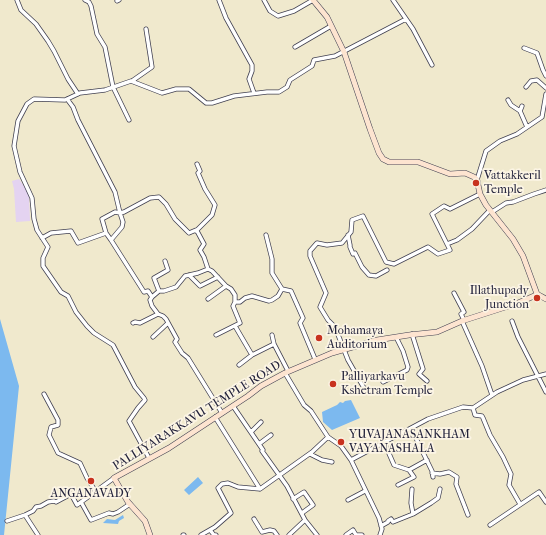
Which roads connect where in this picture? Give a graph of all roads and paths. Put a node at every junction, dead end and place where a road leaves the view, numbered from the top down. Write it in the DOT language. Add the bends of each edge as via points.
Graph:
graph roads {
  1 [pos="17,0"];
  2 [pos="85,0"];
  3 [pos="219,0"];
  4 [pos="264,0"];
  5 [pos="313,0"];
  6 [pos="394,0"];
  7 [pos="406,19"];
  8 [pos="331,26"];
  9 [pos="146,29"];
  10 [pos="295,47"];
  11 [pos="524,48"];
  12 [pos="344,52"];
  13 [pos="432,65"];
  14 [pos="546,76"];
  15 [pos="132,81"];
  16 [pos="113,87"];
  17 [pos="526,87"];
  18 [pos="546,88"];
  19 [pos="254,93"];
  20 [pos="78,94"];
  21 [pos="546,94"];
  22 [pos="67,99"];
  23 [pos="508,100"];
  24 [pos="522,106"];
  25 [pos="520,112"];
  26 [pos="543,116"];
  27 [pos="129,120"];
  28 [pos="546,120"];
  29 [pos="527,127"];
  30 [pos="197,164"];
  31 [pos="477,180"];
  32 [pos="546,190"];
  33 [pos="480,194"];
  34 [pos="491,211"];
  35 [pos="120,213"];
  36 [pos="196,231"];
  37 [pos="106,233"];
  38 [pos="266,235"];
  39 [pos="348,235"];
  40 [pos="42,238"];
  41 [pos="111,240"];
  42 [pos="447,244"];
  43 [pos="165,260"];
  44 [pos="208,268"];
  45 [pos="387,270"];
  46 [pos="189,275"];
  47 [pos="218,277"];
  48 [pos="226,286"];
  49 [pos="282,290"];
  50 [pos="159,291"];
  51 [pos="454,293"];
  52 [pos="541,295"];
  53 [pos="152,297"];
  54 [pos="208,299"];
  55 [pos="546,299"];
  56 [pos="235,302"];
  57 [pos="158,314"];
  58 [pos="463,320"];
  59 [pos="512,321"];
  60 [pos="168,322"];
  61 [pos="133,323"];
  62 [pos="235,326"];
  63 [pos="412,334"];
  64 [pos="216,335"];
  65 [pos="272,335"];
  66 [pos="153,337"];
  67 [pos="396,337"];
  68 [pos="274,344"];
  69 [pos="344,350"];
  70 [pos="252,355"];
  71 [pos="315,359"];
  72 [pos="239,365"];
  73 [pos="286,372"];
  74 [pos="546,374"];
  75 [pos="539,376"];
  76 [pos="427,381"];
  77 [pos="384,382"];
  78 [pos="364,388"];
  79 [pos="546,392"];
  80 [pos="44,394"];
  81 [pos="492,395"];
  82 [pos="233,406"];
  83 [pos="472,408"];
  84 [pos="222,413"];
  85 [pos="215,417"];
  86 [pos="261,422"];
  87 [pos="411,428"];
  88 [pos="251,432"];
  89 [pos="271,435"];
  90 [pos="328,437"];
  91 [pos="384,442"];
  92 [pos="259,444"];
  93 [pos="310,454"];
  94 [pos="149,458"];
  95 [pos="351,460"];
  96 [pos="427,460"];
  97 [pos="332,462"];
  98 [pos="409,470"];
  99 [pos="278,475"];
  100 [pos="114,478"];
  101 [pos="398,485"];
  102 [pos="260,489"];
  103 [pos="412,489"];
  104 [pos="440,489"];
  105 [pos="366,491"];
  106 [pos="96,492"];
  107 [pos="293,499"];
  108 [pos="348,500"];
  109 [pos="81,502"];
  110 [pos="546,502"];
  111 [pos="130,504"];
  112 [pos="520,504"];
  113 [pos="302,513"];
  114 [pos="413,514"];
  115 [pos="25,515"];
  116 [pos="468,516"];
  117 [pos="254,519"];
  118 [pos="305,520"];
  119 [pos="7,521"];
  120 [pos="490,525"];
  121 [pos="381,526"];
  122 [pos="210,530"];
  123 [pos="38,535"];
  124 [pos="150,535"];
  125 [pos="201,535"];
  126 [pos="216,535"];
  127 [pos="277,535"];
  128 [pos="289,535"];
  129 [pos="317,535"];
  130 [pos="346,535"];
  131 [pos="362,535"];
  132 [pos="379,535"];
  1 -- 20 [label="street" via="21,10 36,24 48,41"];
  2 -- 16 [label="street" via="91,6 97,34 105,47"];
  3 -- 19 [label="street" via="252,65 249,79"];
  4 -- 5 [label="street" via="270,11 278,16 294,11"];
  5 -- 8 [label="street"];
  6 -- 7 [label="street"];
  7 -- 12 [label="street"];
  7 -- 13 [label="street"];
  8 -- 10 [label="street"];
  8 -- 12 [label="street"];
  9 -- 15 [label="street" via="152,67"];
  11 -- 14 [label="street" via="537,53"];
  12 -- 19 [label="street" via="314,60 312,66 290,80 287,87 279,92"];
  12 -- 31 [label="street" via="370,129 383,158 389,162 418,162 450,174 465,173"];
  15 -- 16 [label="street"];
  15 -- 19 [label="street" via="162,92 189,88 206,103"];
  16 -- 20 [label="street"];
  16 -- 27 [label="street"];
  17 -- 18 [label="street" via="531,81 537,80"];
  20 -- 22 [label="street"];
  21 -- 26 [label="street"];
  22 -- 35 [label="street" via="115,192"];
  22 -- 40 [label="street" via="34,99 27,104 18,121 14,146 20,172 32,198 37,230"];
  23 -- 25 [label="street"];
  24 -- 25 [label="street"];
  25 -- 29 [label="street"];
  26 -- 28 [label="street"];
  26 -- 29 [label="street"];
  29 -- 31 [label="street" via="486,151"];
  30 -- 36 [label="street" via="205,189 215,205 212,215"];
  31 -- 33 [label="street"];
  32 -- 34 [label="street" via="506,203"];
  33 -- 34 [label="street"];
  33 -- 42 [label="street" via="450,209 444,206 432,214"];
  34 -- 42 [label="street" via="472,229"];
  34 -- 52 [label="street" via="523,256"];
  35 -- 36 [label="street" via="150,198 159,197 189,233"];
  35 -- 37 [label="street" via="114,212 102,218"];
  35 -- 41 [label="street" via="122,227"];
  36 -- 44 [label="street" via="204,244 200,250"];
  37 -- 40 [label="street" via="78,242 71,230 51,233"];
  37 -- 41 [label="street"];
  38 -- 49 [label="street" via="272,259 272,273"];
  39 -- 42 [label="street" via="351,232 352,220 363,216 386,262 394,264 428,247 438,254 450,250"];
  39 -- 45 [label="street" via="352,254 355,253 369,275 376,276"];
  39 -- 69 [label="street" via="342,242 327,245 317,243 310,251 326,292 320,307 334,327"];
  40 -- 94 [label="street" via="48,247 43,258 47,274 61,292 68,296 87,326 113,345 145,400 129,421"];
  41 -- 53 [label="street" via="144,292 148,291"];
  43 -- 50 [label="street" via="168,270 154,278"];
  44 -- 46 [label="street"];
  44 -- 47 [label="street"];
  46 -- 47 [label="street" via="200,286"];
  46 -- 50 [label="street" via="176,287"];
  47 -- 48 [label="street"];
  48 -- 54 [label="street"];
  48 -- 56 [label="street" via="235,295"];
  49 -- 56 [label="street" via="269,301 252,296"];
  49 -- 71 [label="street" via="291,291 303,318 300,323"];
  50 -- 53 [label="street"];
  51 -- 58 [label="street" via="464,312 461,314"];
  52 -- 55 [label="street"];
  52 -- 58 [label="street, PALLIYARAKKAVU TEMPLE ROAD"];
  53 -- 57 [label="street" via="152,306"];
  56 -- 62 [label="street" via="233,306 240,323"];
  57 -- 60 [label="street"];
  57 -- 61 [label="street" via="140,323"];
  58 -- 63 [label="street, PALLIYARAKKAVU TEMPLE ROAD" via="438,332"];
  58 -- 81 [label="street"];
  59 -- 75 [label="street"];
  60 -- 66 [label="street"];
  60 -- 84 [label="street" via="177,339 175,342 188,358"];
  62 -- 64 [label="street"];
  62 -- 70 [label="street"];
  63 -- 67 [label="street, PALLIYARAKKAVU TEMPLE ROAD"];
  63 -- 76 [label="street" via="424,369 419,374"];
  65 -- 68 [label="street"];
  67 -- 69 [label="street, PALLIYARAKKAVU TEMPLE ROAD"];
  67 -- 77 [label="street" via="408,367 407,370"];
  68 -- 70 [label="street"];
  68 -- 73 [label="street"];
  69 -- 71 [label="street, PALLIYARAKKAVU TEMPLE ROAD"];
  69 -- 78 [label="street"];
  70 -- 72 [label="street"];
  71 -- 73 [label="street, PALLIYARAKKAVU TEMPLE ROAD"];
  73 -- 82 [label="street, PALLIYARAKKAVU TEMPLE ROAD"];
  73 -- 90 [label="street" via="304,405"];
  74 -- 75 [label="street"];
  75 -- 79 [label="street"];
  75 -- 81 [label="street" via="523,380"];
  80 -- 106 [label="street" via="58,420 58,425 51,427 49,434 55,447 58,452 80,463"];
  81 -- 83 [label="street"];
  82 -- 84 [label="street, PALLIYARAKKAVU TEMPLE ROAD"];
  82 -- 88 [label="street"];
  83 -- 87 [label="street" via="463,407"];
  83 -- 112 [label="street" via="475,415 482,416 512,474 509,485"];
  84 -- 85 [label="street, PALLIYARAKKAVU TEMPLE ROAD"];
  85 -- 94 [label="street, PALLIYARAKKAVU TEMPLE ROAD" via="169,448"];
  85 -- 102 [label="street"];
  86 -- 88 [label="street"];
  87 -- 91 [label="street"];
  87 -- 96 [label="street"];
  88 -- 92 [label="street"];
  89 -- 92 [label="street"];
  90 -- 93 [label="street"];
  90 -- 95 [label="street" via="341,446"];
  91 -- 95 [label="street"];
  91 -- 98 [label="street" via="394,465"];
  92 -- 99 [label="street"];
  93 -- 97 [label="street"];
  93 -- 99 [label="street"];
  94 -- 100 [label="street, PALLIYARAKKAVU TEMPLE ROAD"];
  95 -- 105 [label="street"];
  96 -- 98 [label="street"];
  96 -- 116 [label="street" via="433,475 449,472 457,477 456,484"];
  98 -- 101 [label="street" via="414,477"];
  99 -- 102 [label="street"];
  99 -- 107 [label="street"];
  100 -- 106 [label="street"];
  100 -- 111 [label="street, PALLIYARAKKAVU TEMPLE ROAD"];
  102 -- 122 [label="street" via="222,484 218,488 231,513"];
  103 -- 114 [label="street"];
  104 -- 114 [label="street" via="438,498"];
  105 -- 108 [label="street"];
  105 -- 121 [label="street"];
  106 -- 109 [label="street"];
  107 -- 113 [label="street"];
  107 -- 113 [label="street" via="304,492 313,505"];
  109 -- 111 [label="street" via="91,520 118,512"];
  109 -- 115 [label="street" via="78,504 71,494 56,502 36,507"];
  110 -- 112 [label="street" via="539,492"];
  111 -- 124 [label="street, PALLIYARAKKAVU TEMPLE ROAD" via="145,521"];
  112 -- 120 [label="street"];
  113 -- 118 [label="street"];
  114 -- 121 [label="street" via="393,522 391,519"];
  115 -- 119 [label="street"];
  115 -- 123 [label="street"];
  117 -- 127 [label="street" via="262,532 270,530"];
  118 -- 128 [label="street"];
  118 -- 129 [label="street"];
  121 -- 132 [label="street"];
  122 -- 125 [label="street"];
  122 -- 126 [label="street"];
  130 -- 131 [label="street" via="353,530 356,535"];
}
